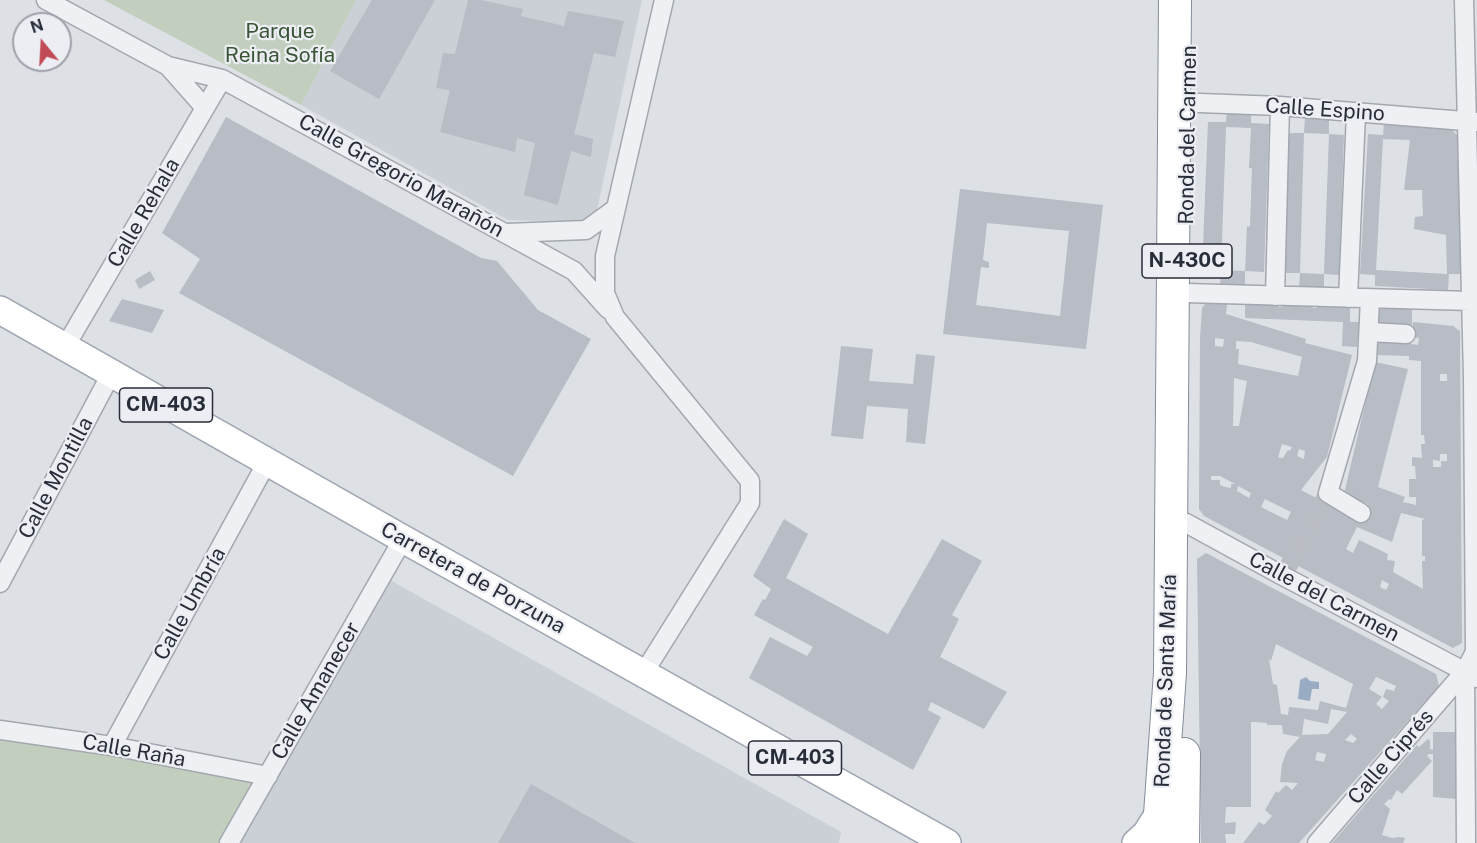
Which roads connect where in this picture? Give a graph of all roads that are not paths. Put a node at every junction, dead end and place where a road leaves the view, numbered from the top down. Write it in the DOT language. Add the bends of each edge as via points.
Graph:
graph roads {
  1 [pos="46,0"];
  2 [pos="663,0"];
  3 [pos="1175,0"];
  4 [pos="1190,0"];
  5 [pos="1464,0"];
  6 [pos="168,66"];
  7 [pos="222,79"];
  8 [pos="1181,102"];
  9 [pos="1280,106"];
  10 [pos="205,108"];
  11 [pos="1356,112"];
  12 [pos="1472,121"];
  13 [pos="615,209"];
  14 [pos="506,233"];
  15 [pos="1186,293"];
  16 [pos="1275,296"];
  17 [pos="1348,298"];
  18 [pos="1370,299"];
  19 [pos="1471,301"];
  20 [pos="0,310"];
  21 [pos="615,317"];
  22 [pos="1369,332"];
  23 [pos="1406,334"];
  24 [pos="65,347"];
  25 [pos="111,374"];
  26 [pos="1475,378"];
  27 [pos="267,462"];
  28 [pos="1476,505"];
  29 [pos="1361,513"];
  30 [pos="1178,521"];
  31 [pos="402,539"];
  32 [pos="0,583"];
  33 [pos="643,674"];
  34 [pos="1471,674"];
  35 [pos="0,730"];
  36 [pos="112,746"];
  37 [pos="267,776"];
  38 [pos="1159,828"];
  39 [pos="229,843"];
  40 [pos="947,843"];
  41 [pos="1136,843"];
  42 [pos="1183,843"];
  43 [pos="1317,843"];
  44 [pos="1466,843"];
  1 -- 6 [label="street, Calle Gregorio Marañón"];
  2 -- 13 [label="street"];
  3 -- 8 [label="highway, Ronda del Carmen / N-430C"];
  4 -- 8 [label="highway, Ronda del Carmen / N-430C"];
  5 -- 12 [label="street"];
  6 -- 7 [label="street, Calle Gregorio Marañón"];
  6 -- 10 [label="street, Calle Gregorio Marañón"];
  7 -- 10 [label="street, Calle Rehala"];
  7 -- 14 [label="street, Calle Gregorio Marañón"];
  8 -- 9 [label="street, Calle Espino"];
  8 -- 15 [label="highway, Ronda del Carmen / N-430C"];
  8 -- 30 [label="highway, Ronda del Carmen / N-430C"];
  9 -- 11 [label="street, Calle Espino"];
  9 -- 16 [label="street"];
  10 -- 24 [label="street, Calle Rehala"];
  11 -- 12 [label="street, Calle Espino"];
  11 -- 17 [label="street"];
  12 -- 19 [label="street"];
  13 -- 14 [label="street" via="586,230"];
  13 -- 21 [label="street" via="604,256 605,293"];
  14 -- 21 [label="street, Calle Gregorio Marañón" via="574,271"];
  15 -- 16 [label="street"];
  15 -- 30 [label="highway, Ronda del Carmen / N-430C"];
  16 -- 17 [label="street"];
  17 -- 18 [label="street"];
  18 -- 19 [label="street"];
  18 -- 22 [label="street"];
  19 -- 26 [label="street"];
  20 -- 24 [label="main road, Carretera de Porzuna / CM-403"];
  21 -- 33 [label="street, Calle Gregorio Marañón" via="750,481 750,503"];
  22 -- 23 [label="street"];
  22 -- 29 [label="street" via="1367,361 1328,493"];
  24 -- 25 [label="main road, Carretera de Porzuna / CM-403"];
  25 -- 27 [label="main road, Carretera de Porzuna / CM-403"];
  25 -- 32 [label="street, Calle Montilla"];
  26 -- 28 [label="street"];
  27 -- 31 [label="main road, Carretera de Porzuna / CM-403"];
  27 -- 36 [label="street, Calle Umbría"];
  28 -- 34 [label="street" via="1476,652"];
  30 -- 34 [label="street, Calle del Carmen"];
  30 -- 38 [label="highway, Ronda de Santa María / N-430C"];
  30 -- 42 [label="highway, Ronda de Santa María / N-430C"];
  31 -- 33 [label="main road, Carretera de Porzuna / CM-403"];
  31 -- 37 [label="street, Calle Amanecer"];
  33 -- 40 [label="main road, Carretera de Porzuna / CM-403"];
  34 -- 43 [label="street, Calle Ciprés"];
  34 -- 44 [label="street"];
  35 -- 36 [label="street, Calle Raña"];
  36 -- 37 [label="street, Calle Raña"];
  37 -- 39 [label="street, Calle Amanecer"];
  38 -- 41 [label="main road"];
}
